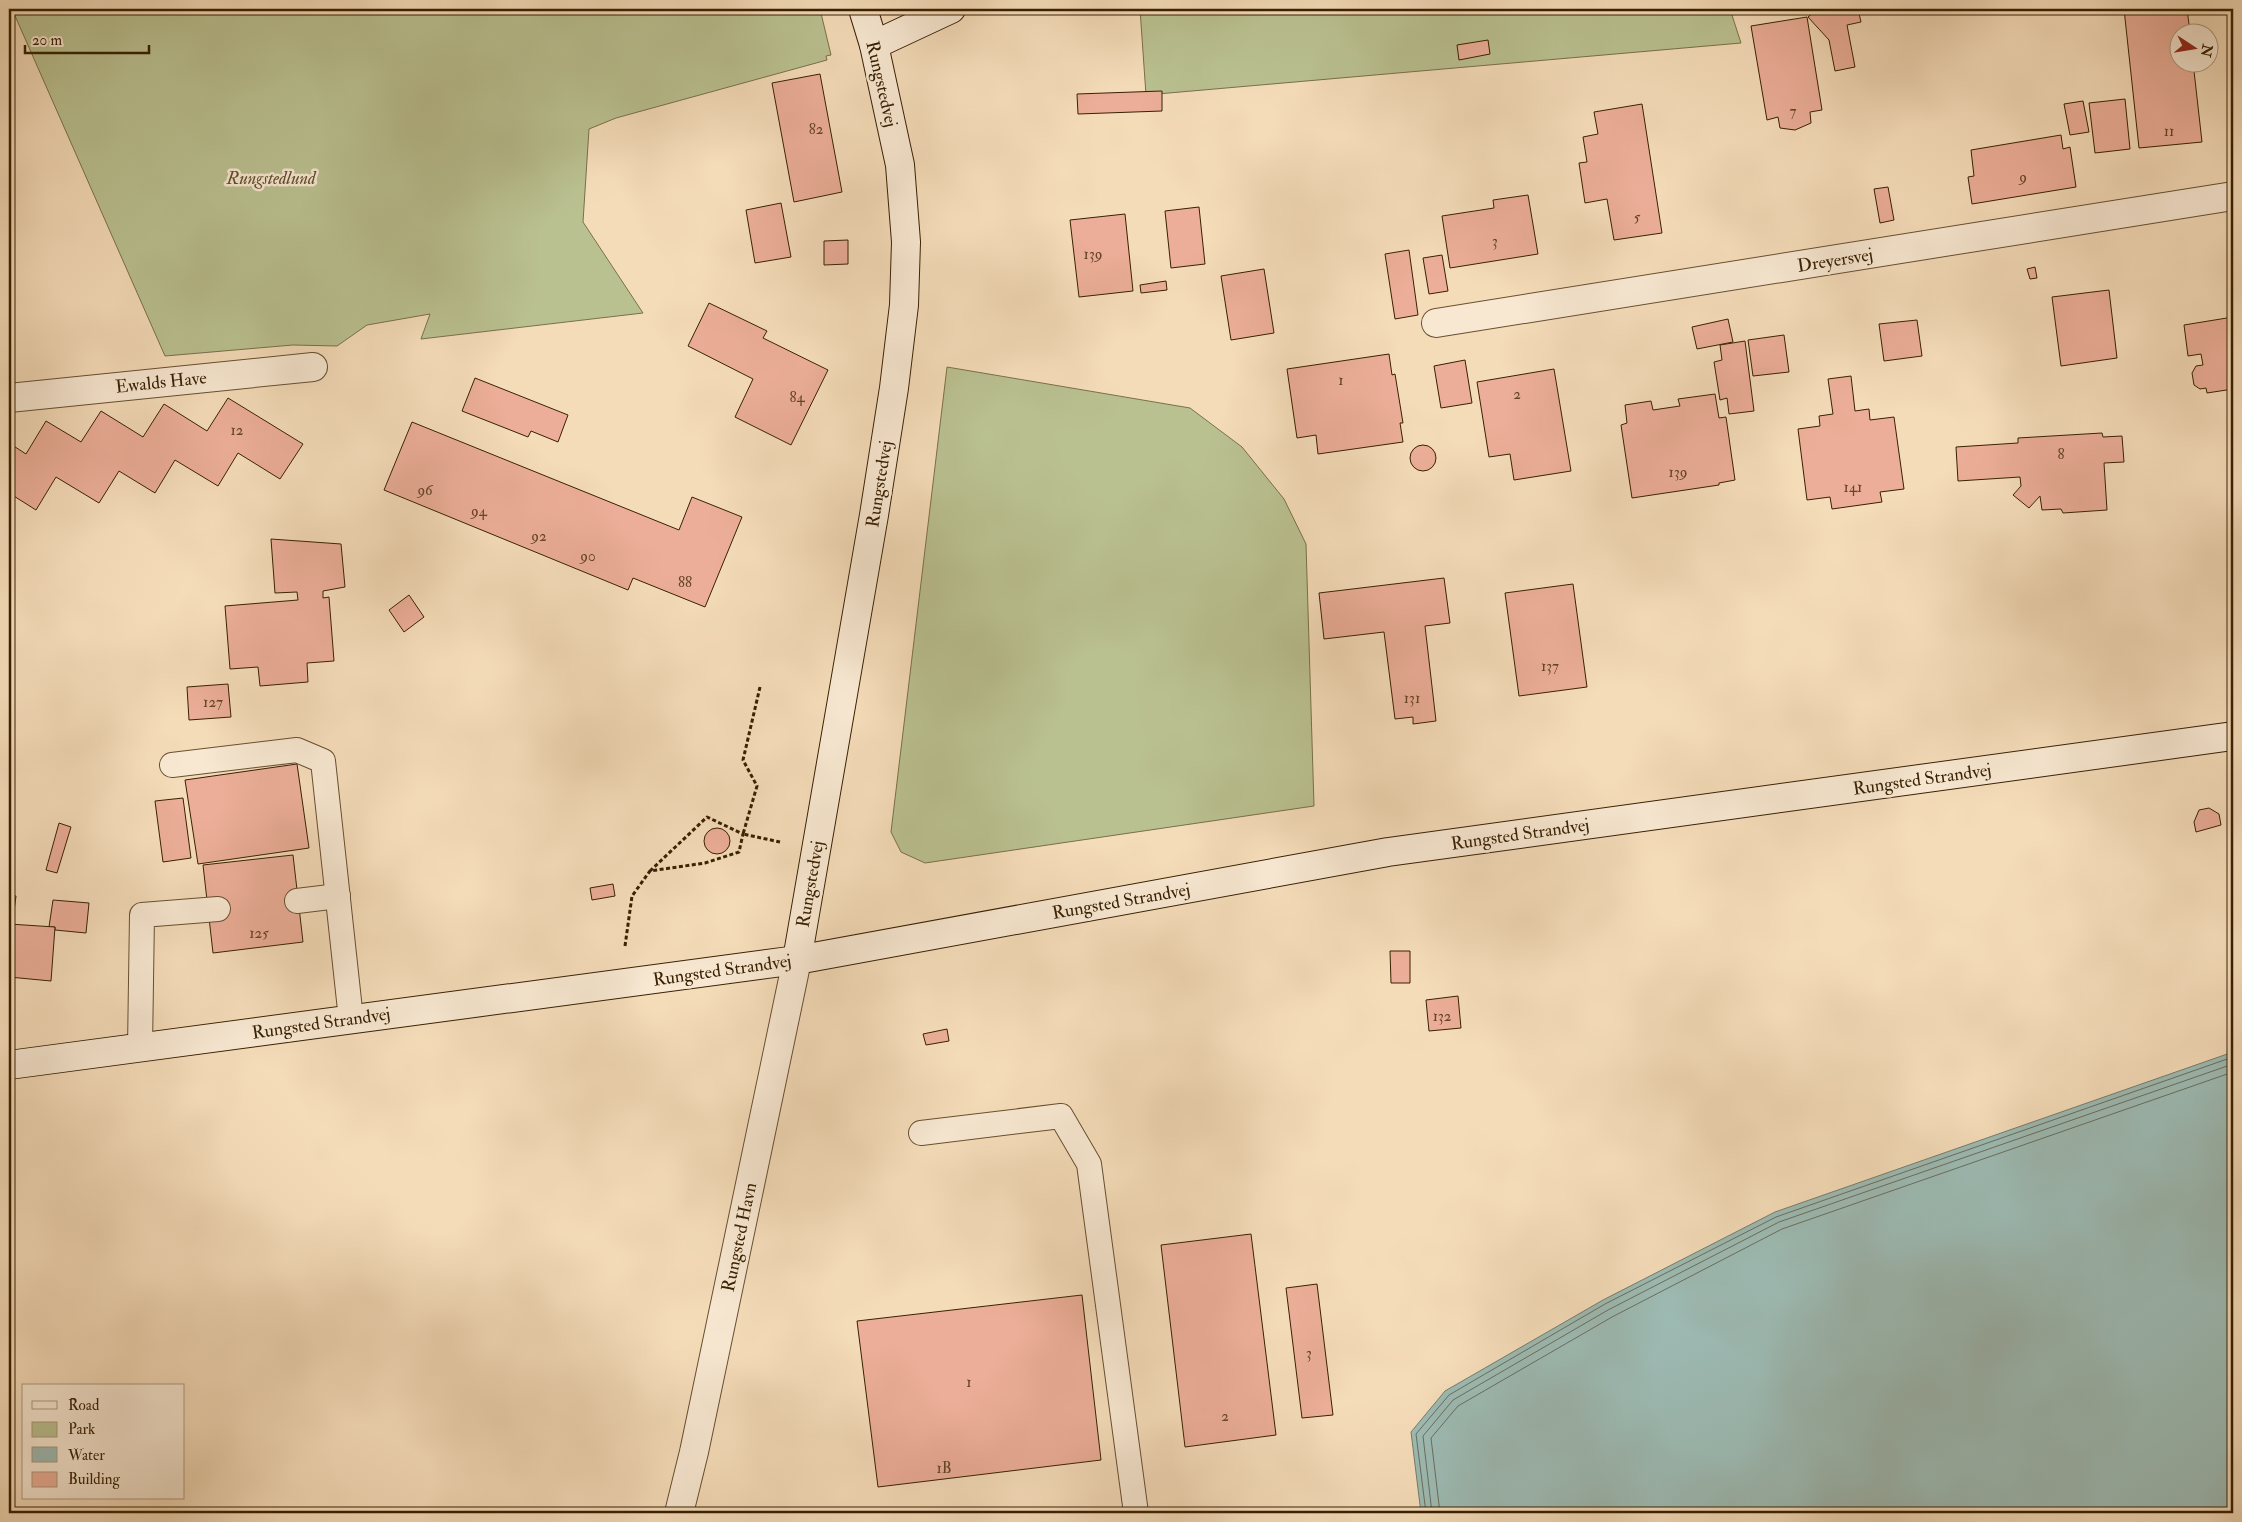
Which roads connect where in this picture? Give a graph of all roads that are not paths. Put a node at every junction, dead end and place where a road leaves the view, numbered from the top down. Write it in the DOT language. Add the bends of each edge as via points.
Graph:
graph roads {
  1 [pos="863,9"];
  2 [pos="951,9"];
  3 [pos="874,45"];
  4 [pos="2233,196"];
  5 [pos="1436,323"];
  6 [pos="313,366"];
  7 [pos="9,398"];
  8 [pos="2233,736"];
  9 [pos="172,765"];
  10 [pos="338,896"];
  11 [pos="297,901"];
  12 [pos="218,909"];
  13 [pos="798,960"];
  14 [pos="351,1019"];
  15 [pos="140,1048"];
  16 [pos="9,1065"];
  17 [pos="921,1133"];
  18 [pos="679,1513"];
  19 [pos="1136,1513"];
  1 -- 3 [label="main road, Rungstedvej"];
  2 -- 3 [label="main road"];
  3 -- 13 [label="main road, Rungstedvej" via="900,165 906,242 904,305 894,388"];
  4 -- 5 [label="main road, Dreyersvej"];
  6 -- 7 [label="main road, Ewalds Have"];
  8 -- 13 [label="main road, Rungsted Strandvej" via="1388,852"];
  9 -- 10 [label="lane" via="298,750 323,761"];
  10 -- 11 [label="lane"];
  10 -- 14 [label="lane"];
  12 -- 15 [label="lane" via="142,915"];
  13 -- 14 [label="main road, Rungsted Strandvej"];
  13 -- 18 [label="main road, Rungsted Havn"];
  14 -- 15 [label="main road, Rungsted Strandvej"];
  15 -- 16 [label="main road, Rungsted Strandvej"];
  17 -- 19 [label="lane" via="1061,1116 1089,1164"];
}
